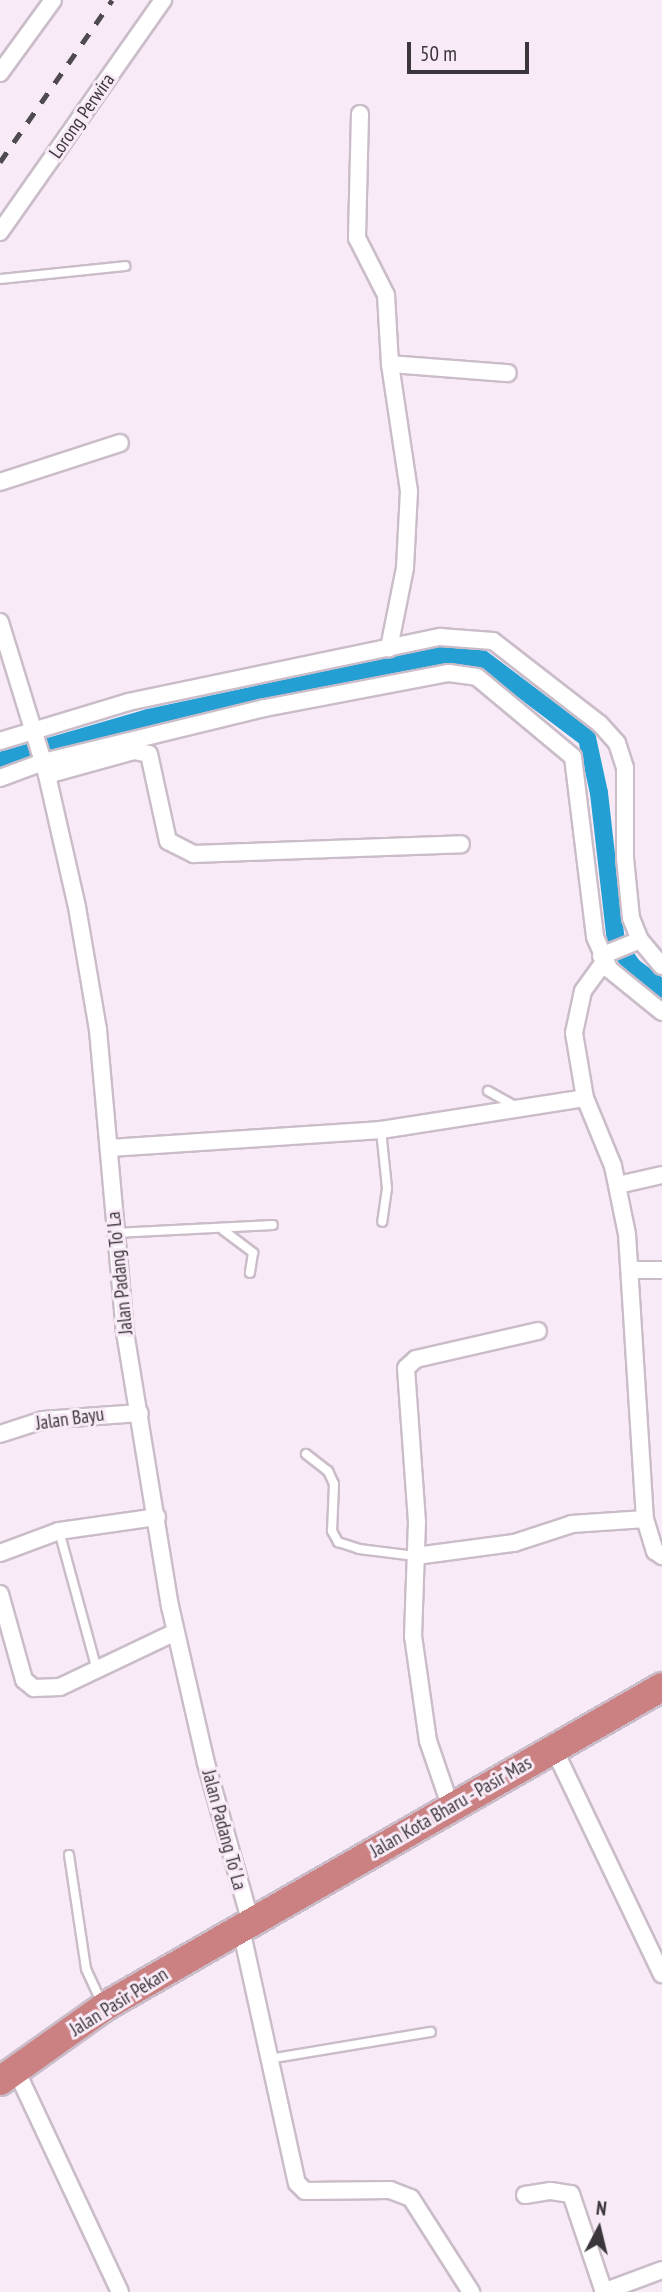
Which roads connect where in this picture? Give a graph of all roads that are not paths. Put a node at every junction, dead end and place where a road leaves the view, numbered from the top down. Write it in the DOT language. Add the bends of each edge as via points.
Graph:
graph roads {
  1 [pos="53,0"];
  2 [pos="163,0"];
  3 [pos="0,73"];
  4 [pos="360,114"];
  5 [pos="0,232"];
  6 [pos="125,266"];
  7 [pos="0,279"];
  8 [pos="390,364"];
  9 [pos="508,373"];
  10 [pos="120,443"];
  11 [pos="0,482"];
  12 [pos="0,622"];
  13 [pos="389,648"];
  14 [pos="34,733"];
  15 [pos="0,741"];
  16 [pos="44,765"];
  17 [pos="0,778"];
  18 [pos="461,844"];
  19 [pos="638,941"];
  20 [pos="604,958"];
  21 [pos="662,966"];
  22 [pos="662,1012"];
  23 [pos="488,1091"];
  24 [pos="585,1098"];
  25 [pos="518,1108"];
  26 [pos="381,1130"];
  27 [pos="110,1148"];
  28 [pos="662,1174"];
  29 [pos="618,1185"];
  30 [pos="382,1223"];
  31 [pos="273,1225"];
  32 [pos="223,1230"];
  33 [pos="115,1233"];
  34 [pos="630,1270"];
  35 [pos="662,1270"];
  36 [pos="250,1273"];
  37 [pos="538,1331"];
  38 [pos="141,1413"];
  39 [pos="0,1434"];
  40 [pos="306,1454"];
  41 [pos="157,1517"];
  42 [pos="645,1519"];
  43 [pos="59,1531"];
  44 [pos="0,1553"];
  45 [pos="416,1556"];
  46 [pos="662,1556"];
  47 [pos="0,1594"];
  48 [pos="176,1632"];
  49 [pos="97,1670"];
  50 [pos="662,1687"];
  51 [pos="553,1747"];
  52 [pos="451,1808"];
  53 [pos="69,1854"];
  54 [pos="246,1926"];
  55 [pos="662,1974"];
  56 [pos="104,2007"];
  57 [pos="431,2032"];
  58 [pos="269,2059"];
  59 [pos="8,2075"];
  60 [pos="525,2195"];
  61 [pos="662,2270"];
  62 [pos="623,2289"];
  63 [pos="120,2292"];
  64 [pos="471,2292"];
  65 [pos="604,2292"];
  1 -- 3 [label="street"];
  2 -- 5 [label="street, Lorong Perwira"];
  4 -- 8 [label="street" via="357,238 386,295"];
  6 -- 7 [label="lane"];
  8 -- 9 [label="street"];
  8 -- 13 [label="street" via="410,518"];
  10 -- 11 [label="street"];
  12 -- 14 [label="street, Jalan Padang To' La"];
  13 -- 14 [label="street" via="128,702"];
  13 -- 19 [label="street" via="440,637 494,641 600,724 617,743 625,768 628,901"];
  14 -- 15 [label="street"];
  14 -- 16 [label="street, Jalan Padang To' La"];
  16 -- 17 [label="street"];
  16 -- 18 [label="street" via="143,750 153,763 168,841 194,854"];
  16 -- 20 [label="street" via="265,708 449,673 477,677 573,757 579,777 588,904"];
  16 -- 27 [label="street, Jalan Padang To' La" via="91,981"];
  19 -- 20 [label="street"];
  19 -- 21 [label="street"];
  20 -- 22 [label="street"];
  20 -- 24 [label="street" via="576,1010 574,1033"];
  23 -- 25 [label="lane"];
  24 -- 25 [label="street"];
  24 -- 29 [label="street" via="602,1131"];
  25 -- 26 [label="street"];
  26 -- 27 [label="street"];
  26 -- 30 [label="lane" via="387,1188"];
  27 -- 33 [label="street, Jalan Padang To' La"];
  28 -- 29 [label="street"];
  29 -- 34 [label="street"];
  31 -- 32 [label="lane"];
  32 -- 33 [label="lane"];
  32 -- 36 [label="lane" via="253,1253"];
  33 -- 38 [label="street, Jalan Padang To' La" via="125,1332"];
  34 -- 35 [label="street"];
  34 -- 42 [label="street" via="636,1430"];
  37 -- 45 [label="street" via="416,1359 405,1368"];
  38 -- 39 [label="street, Jalan Bayu" via="43,1420"];
  38 -- 41 [label="street, Jalan Padang To' La"];
  40 -- 45 [label="lane" via="328,1471 334,1484 331,1531 338,1542"];
  41 -- 43 [label="street"];
  41 -- 48 [label="street, Jalan Padang To' La"];
  42 -- 45 [label="street" via="572,1524 514,1543"];
  42 -- 46 [label="street" via="655,1551"];
  43 -- 44 [label="street"];
  43 -- 49 [label="lane"];
  45 -- 52 [label="street" via="411,1605 419,1687 428,1741"];
  47 -- 49 [label="street" via="23,1680 34,1689 60,1687"];
  48 -- 49 [label="street"];
  48 -- 54 [label="street, Jalan Padang To' La"];
  50 -- 51 [label="highway, Jalan Kota Bharu - Pasir Mas"];
  51 -- 52 [label="highway, Jalan Kota Bharu - Pasir Mas"];
  51 -- 55 [label="street"];
  52 -- 54 [label="highway, Jalan Kota Bharu - Pasir Mas"];
  53 -- 56 [label="lane" via="86,1969"];
  54 -- 56 [label="highway, Jalan Pasir Pekan"];
  54 -- 58 [label="street, Jalan Padang To' La"];
  56 -- 59 [label="highway, Jalan Pasir Pekan"];
  57 -- 58 [label="lane"];
  58 -- 64 [label="street, Jalan Padang To' La" via="293,2175 300,2187 321,2192 390,2190 411,2198"];
  59 -- 63 [label="street"];
  60 -- 65 [label="street" via="551,2190 571,2194"];
  61 -- 62 [label="street"];
  62 -- 65 [label="street"];
}
